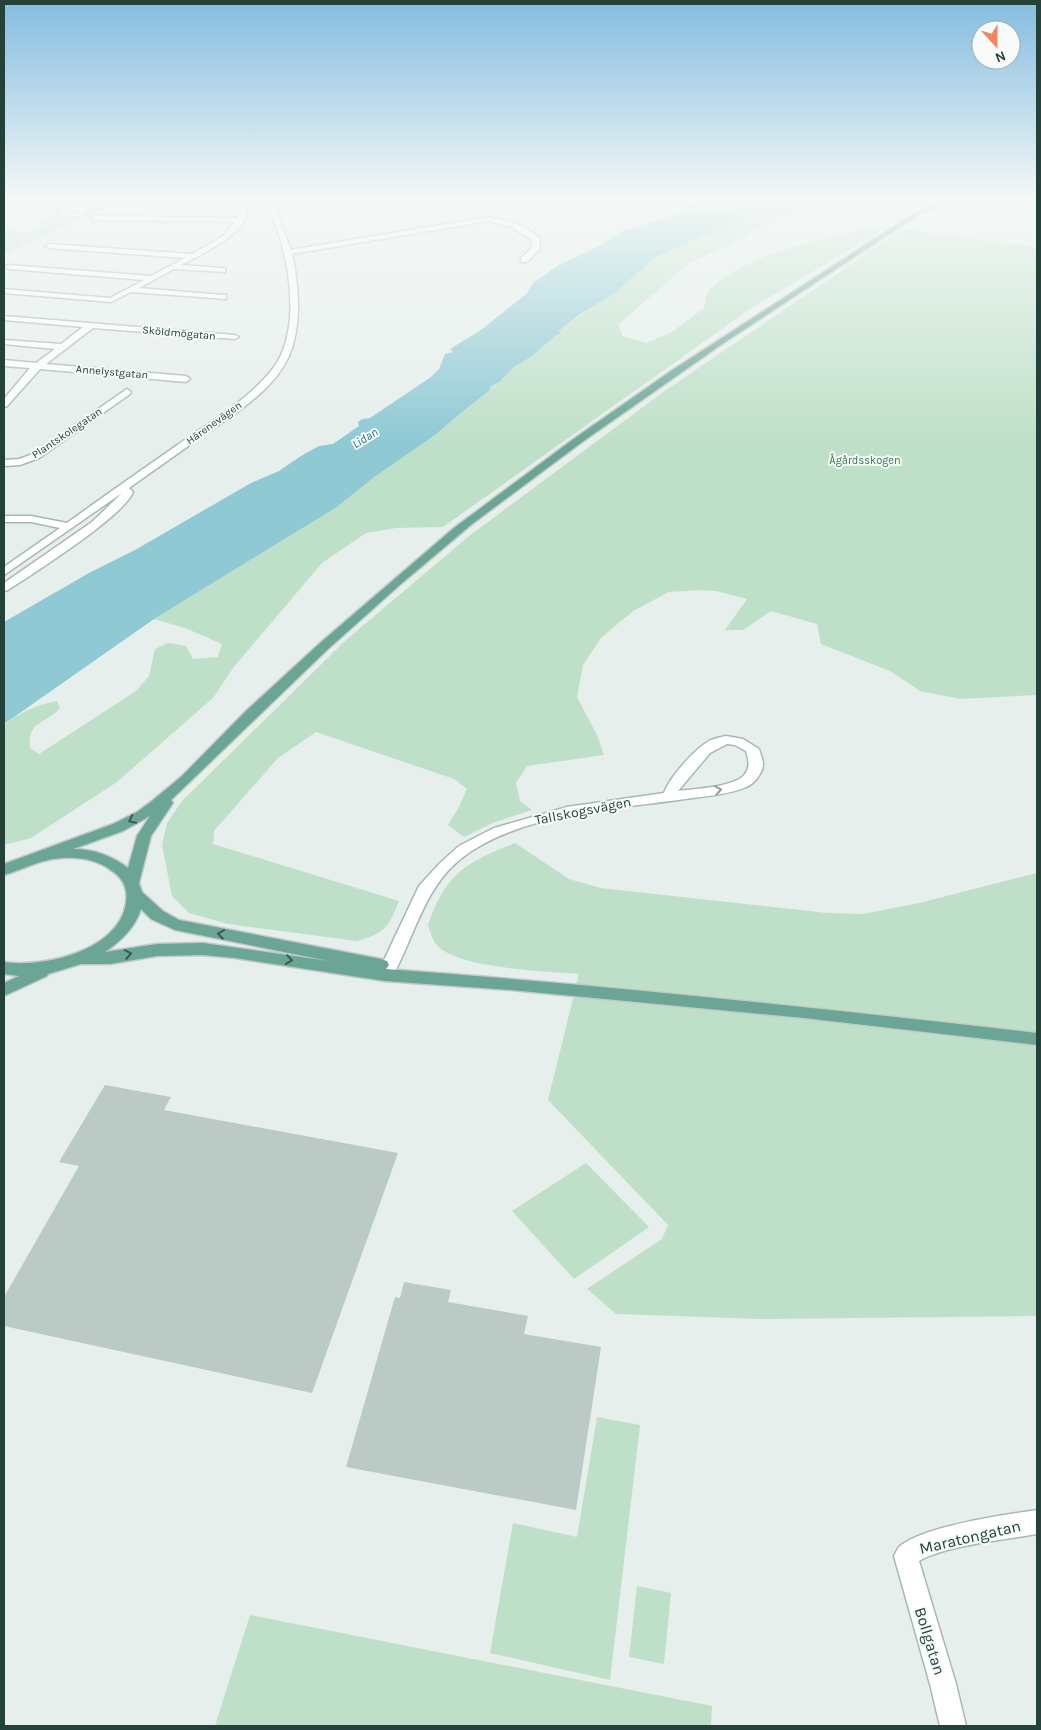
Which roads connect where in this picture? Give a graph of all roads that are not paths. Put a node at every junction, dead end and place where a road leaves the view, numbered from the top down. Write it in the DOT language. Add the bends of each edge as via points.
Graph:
graph roads {
  1 [pos="146,282"];
  2 [pos="291,282"];
  3 [pos="811,282"];
  4 [pos="130,290"];
  5 [pos="4,291"];
  6 [pos="223,297"];
  7 [pos="4,318"];
  8 [pos="90,325"];
  9 [pos="235,337"];
  10 [pos="4,342"];
  11 [pos="63,347"];
  12 [pos="4,363"];
  13 [pos="38,366"];
  14 [pos="186,378"];
  15 [pos="127,392"];
  16 [pos="5,400"];
  17 [pos="4,463"];
  18 [pos="123,488"];
  19 [pos="4,519"];
  20 [pos="68,526"];
  21 [pos="4,572"];
  22 [pos="4,588"];
  23 [pos="173,793"];
  24 [pos="670,796"];
  25 [pos="41,857"];
  26 [pos="24,861"];
  27 [pos="4,862"];
  28 [pos="4,870"];
  29 [pos="133,888"];
  30 [pos="80,958"];
  31 [pos="51,967"];
  32 [pos="4,968"];
  33 [pos="387,971"];
  34 [pos="4,990"];
  35 [pos="1037,1039"];
  36 [pos="1037,1522"];
  37 [pos="906,1556"];
  38 [pos="953,1726"];
  1 -- 4 [label="street"];
  2 -- 18 [label="street, Härenevägen" via="290,339 285,355 273,373 229,413"];
  3 -- 23 [label="main road" via="687,362 602,422 450,537 345,627 250,715"];
  4 -- 5 [label="street" via="111,300"];
  4 -- 6 [label="street"];
  7 -- 8 [label="street, Sköldmögatan"];
  8 -- 9 [label="street, Sköldmögatan"];
  8 -- 11 [label="street"];
  10 -- 11 [label="street"];
  11 -- 13 [label="street"];
  12 -- 13 [label="street, Annelystgatan"];
  13 -- 14 [label="street, Annelystgatan"];
  13 -- 16 [label="street"];
  15 -- 17 [label="street, Plantskolegatan" via="36,456"];
  18 -- 20 [label="street, Härenevägen"];
  18 -- 22 [label="street" via="128,492 126,497 96,524"];
  19 -- 20 [label="street" via="31,519"];
  20 -- 21 [label="street, Härenevägen"];
  23 -- 25 [label="main road, one-way" via="114,829 62,846"];
  23 -- 29 [label="main road" via="146,831 140,846"];
  24 -- 24 [label="street, Tallskogsvägen, one-way" via="734,787 747,781 756,764 752,749 735,740 714,744 694,760"];
  24 -- 33 [label="street, Tallskogsvägen" via="547,816 499,831 470,846 444,866 424,890"];
  25 -- 26 [label="main road"];
  25 -- 29 [label="main road" via="71,854 98,858 119,868"];
  26 -- 27 [label="main road"];
  26 -- 28 [label="main road"];
  29 -- 30 [label="main road" via="134,905 122,929"];
  33 -- 29 [label="main road, one-way" via="175,925 157,915"];
  30 -- 31 [label="main road"];
  30 -- 33 [label="main road, one-way" via="204,949"];
  31 -- 32 [label="main road" via="34,970"];
  31 -- 34 [label="main road"];
  33 -- 35 [label="main road" via="804,1012"];
  36 -- 37 [label="street, Maratongatan" via="952,1538 912,1550"];
  37 -- 38 [label="street, Bollgatan"];
}
